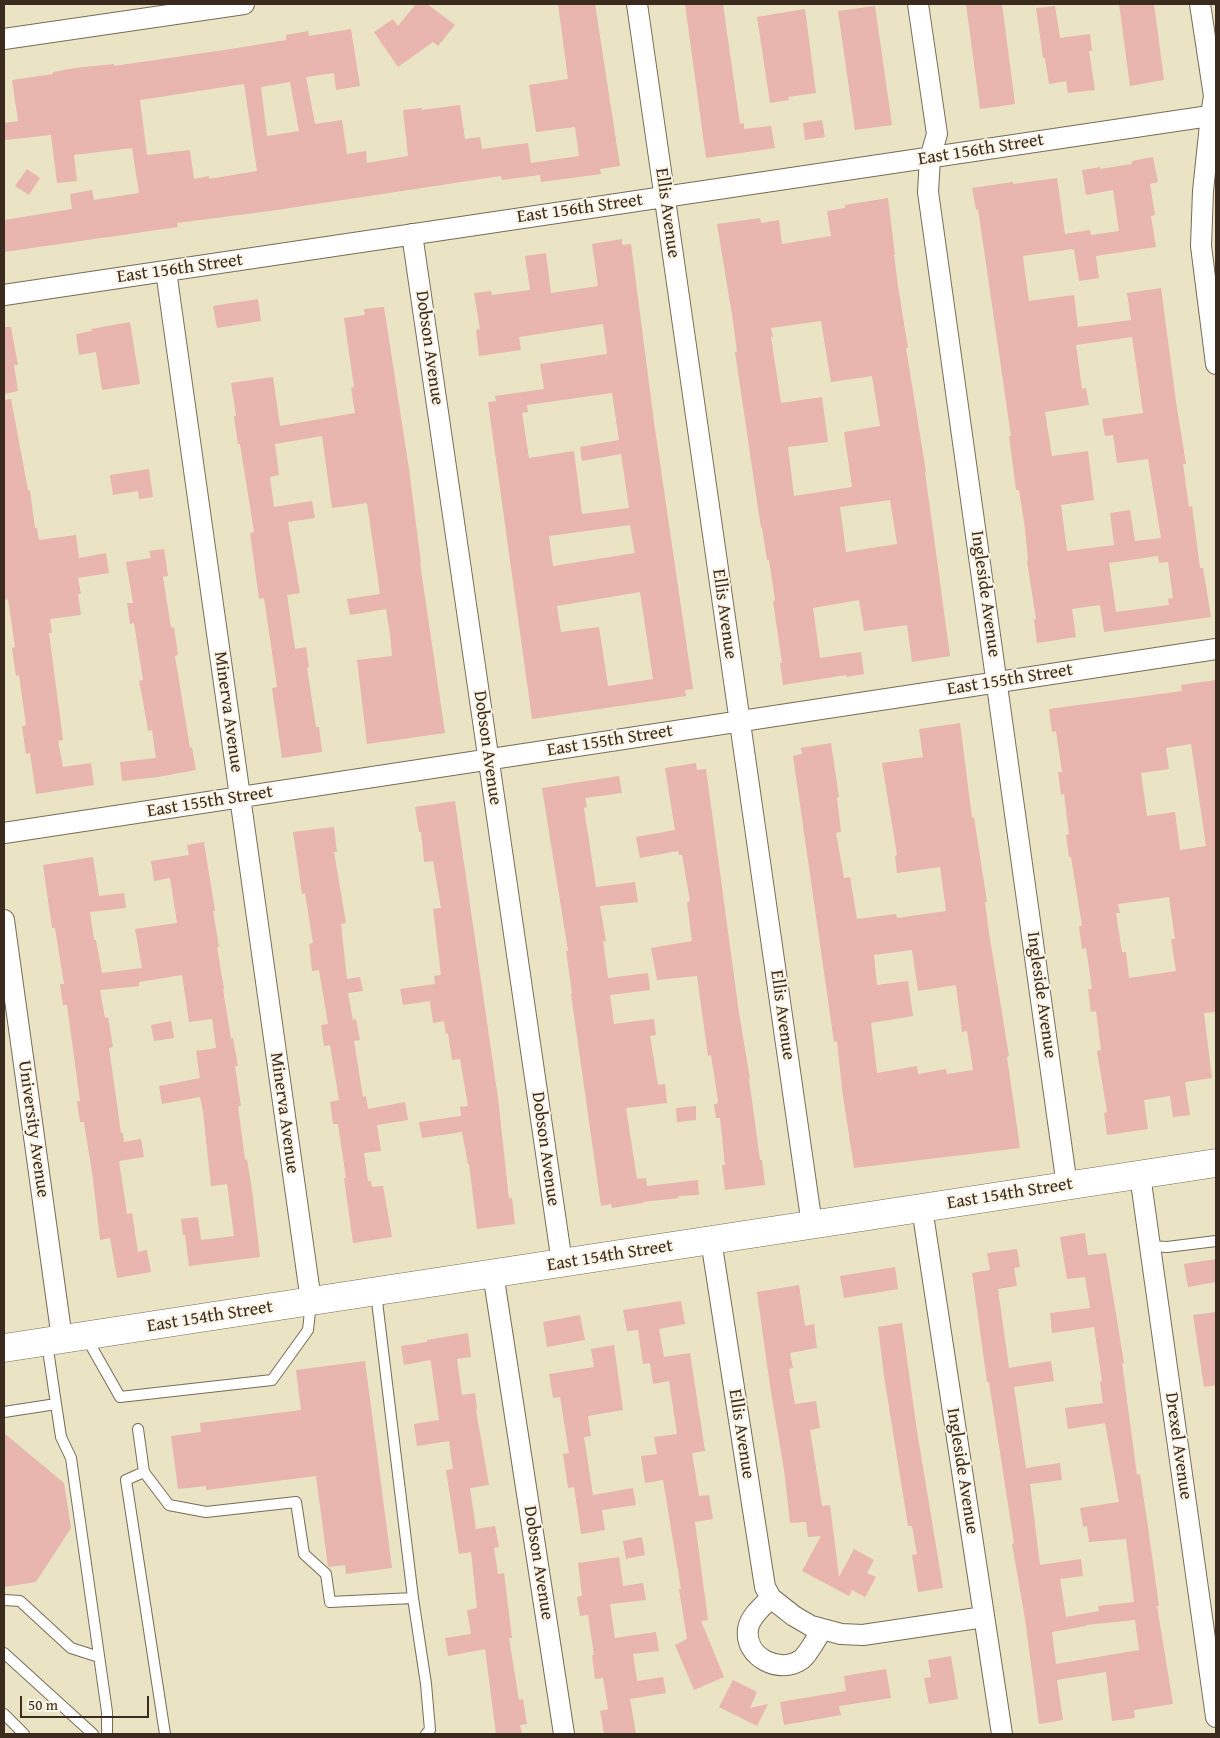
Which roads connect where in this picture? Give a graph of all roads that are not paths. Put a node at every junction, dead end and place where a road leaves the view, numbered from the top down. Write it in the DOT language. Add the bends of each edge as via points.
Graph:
graph roads {
  1 [pos="244,4"];
  2 [pos="637,4"];
  3 [pos="918,4"];
  4 [pos="1200,4"];
  5 [pos="129,12"];
  6 [pos="4,39"];
  7 [pos="1214,115"];
  8 [pos="930,158"];
  9 [pos="665,196"];
  10 [pos="412,234"];
  11 [pos="166,271"];
  12 [pos="4,295"];
  13 [pos="1216,364"];
  14 [pos="1216,649"];
  15 [pos="998,682"];
  16 [pos="739,721"];
  17 [pos="488,759"];
  18 [pos="240,797"];
  19 [pos="4,833"];
  20 [pos="4,920"];
  21 [pos="1216,1163"];
  22 [pos="1140,1175"];
  23 [pos="1068,1186"];
  24 [pos="922,1208"];
  25 [pos="812,1224"];
  26 [pos="711,1240"];
  27 [pos="1216,1241"];
  28 [pos="1150,1246"];
  29 [pos="562,1263"];
  30 [pos="493,1273"];
  31 [pos="376,1291"];
  32 [pos="311,1301"];
  33 [pos="64,1339"];
  34 [pos="4,1348"];
  35 [pos="56,1404"];
  36 [pos="4,1412"];
  37 [pos="138,1429"];
  38 [pos="144,1472"];
  39 [pos="413,1598"];
  40 [pos="771,1598"];
  41 [pos="4,1600"];
  42 [pos="984,1617"];
  43 [pos="822,1630"];
  44 [pos="4,1653"];
  45 [pos="99,1657"];
  46 [pos="4,1714"];
  47 [pos="1216,1717"];
  48 [pos="24,1734"];
  49 [pos="93,1734"];
  50 [pos="107,1734"];
  51 [pos="165,1734"];
  52 [pos="426,1734"];
  53 [pos="564,1734"];
  54 [pos="1002,1734"];
  1 -- 5 [label="street"];
  2 -- 9 [label="street, Ellis Avenue"];
  3 -- 8 [label="street, Ingleside Avenue" via="938,134"];
  4 -- 7 [label="street"];
  5 -- 6 [label="street"];
  7 -- 8 [label="street, East 156th Street"];
  7 -- 13 [label="street" via="1203,191 1201,246"];
  8 -- 9 [label="street, East 156th Street"];
  8 -- 15 [label="street, Ingleside Avenue" via="928,192"];
  9 -- 10 [label="street, East 156th Street"];
  9 -- 16 [label="street, Ellis Avenue"];
  10 -- 11 [label="street, East 156th Street"];
  10 -- 17 [label="street, Dobson Avenue"];
  11 -- 12 [label="street, East 156th Street"];
  11 -- 18 [label="street, Minerva Avenue"];
  14 -- 15 [label="street, East 155th Street"];
  15 -- 16 [label="street, East 155th Street"];
  15 -- 23 [label="street, Ingleside Avenue"];
  16 -- 17 [label="street, East 155th Street"];
  16 -- 25 [label="street, Ellis Avenue"];
  17 -- 18 [label="street, East 155th Street"];
  17 -- 29 [label="street, Dobson Avenue"];
  18 -- 19 [label="street, East 155th Street"];
  18 -- 32 [label="street, Minerva Avenue"];
  20 -- 33 [label="street, University Avenue"];
  21 -- 22 [label="street, East 154th Street"];
  22 -- 23 [label="street, East 154th Street"];
  22 -- 28 [label="street, Drexel Avenue"];
  23 -- 24 [label="street, East 154th Street"];
  24 -- 25 [label="street, East 154th Street"];
  24 -- 42 [label="street, Ingleside Avenue"];
  25 -- 26 [label="street, East 154th Street"];
  26 -- 29 [label="street, East 154th Street"];
  26 -- 40 [label="street, Ellis Avenue" via="765,1587"];
  27 -- 28 [label="lane"];
  28 -- 47 [label="street, Drexel Avenue"];
  29 -- 30 [label="street, East 154th Street"];
  30 -- 31 [label="street, East 154th Street"];
  30 -- 53 [label="street, Dobson Avenue"];
  31 -- 32 [label="street, East 154th Street"];
  31 -- 39 [label="lane"];
  32 -- 33 [label="street, East 154th Street"];
  32 -- 33 [label="lane" via="308,1330 272,1380 120,1397"];
  33 -- 34 [label="street, East 154th Street"];
  33 -- 35 [label="lane"];
  35 -- 36 [label="lane"];
  35 -- 45 [label="lane" via="62,1437 71,1458"];
  37 -- 38 [label="lane"];
  38 -- 39 [label="lane" via="169,1505 206,1512 296,1502 304,1554 326,1574 330,1602"];
  38 -- 51 [label="lane" via="126,1480"];
  39 -- 52 [label="lane" via="426,1684 430,1730"];
  40 -- 43 [label="street" via="794,1616"];
  40 -- 43 [label="street" via="754,1615 748,1629 757,1656 772,1664 786,1666 803,1658"];
  41 -- 45 [label="lane" via="20,1601 71,1648"];
  42 -- 43 [label="street" via="863,1635"];
  42 -- 54 [label="street, Ingleside Avenue"];
  44 -- 49 [label="lane"];
  45 -- 50 [label="lane"];
  46 -- 48 [label="lane"];
}
